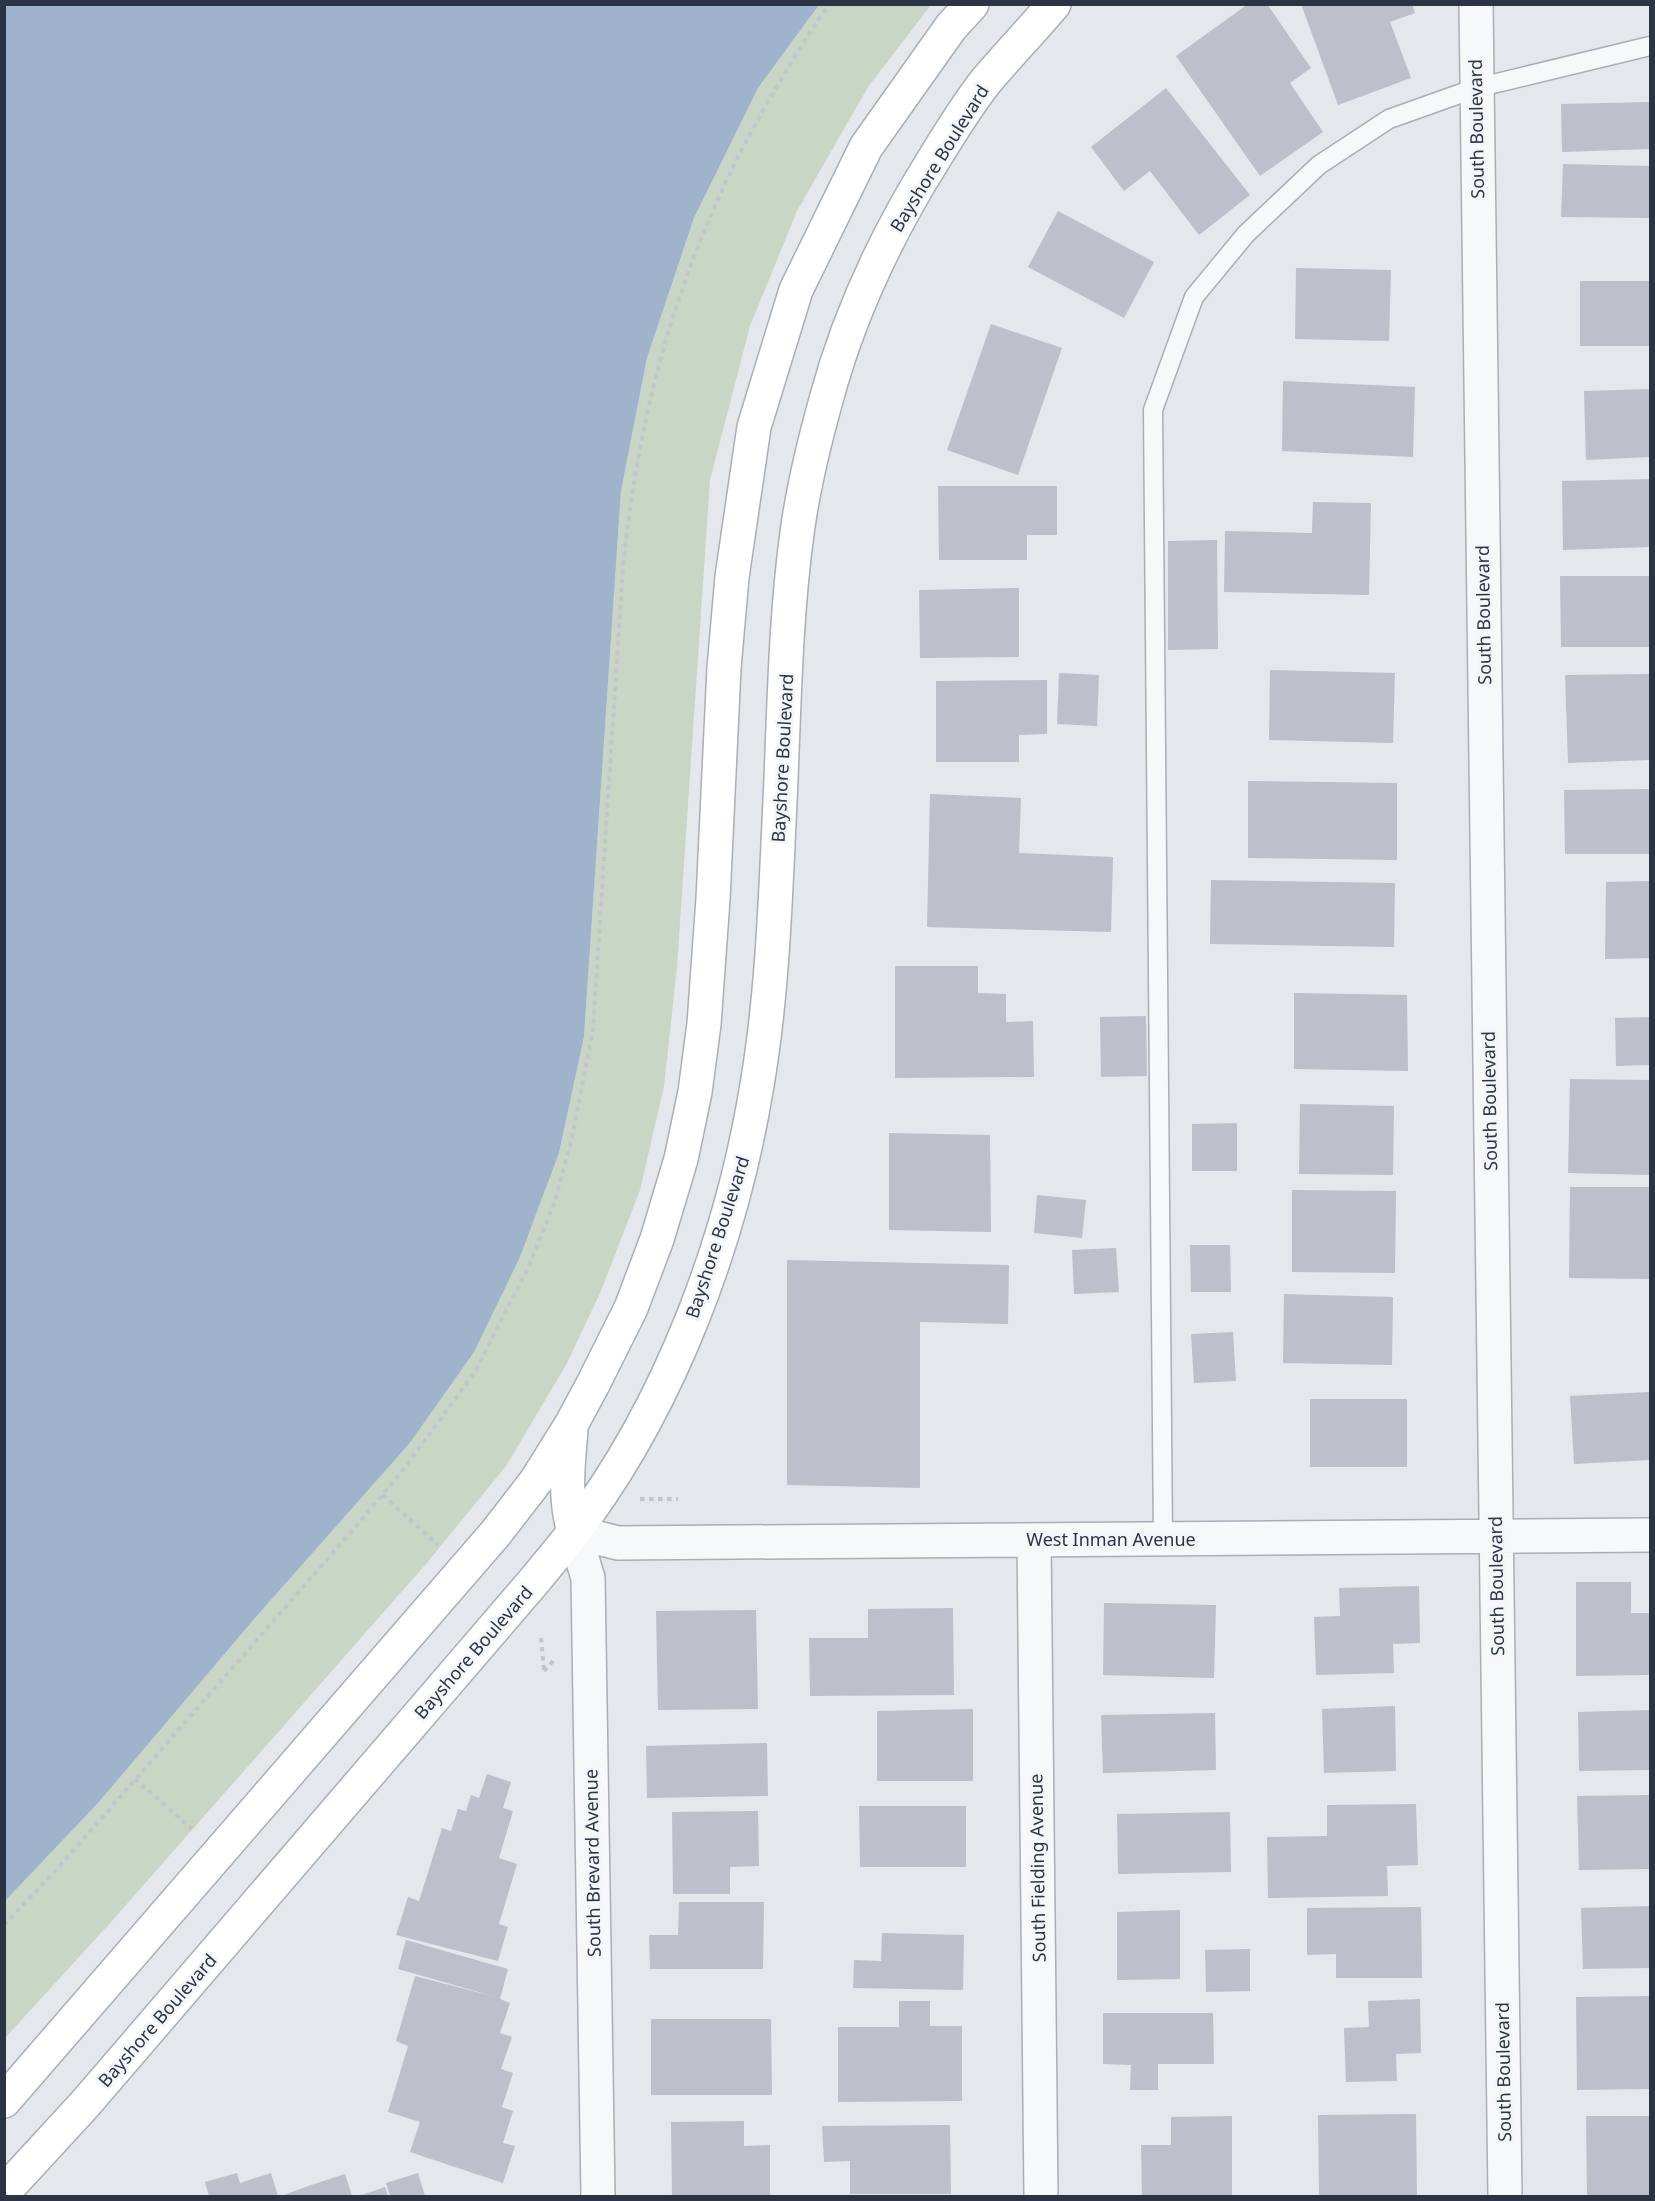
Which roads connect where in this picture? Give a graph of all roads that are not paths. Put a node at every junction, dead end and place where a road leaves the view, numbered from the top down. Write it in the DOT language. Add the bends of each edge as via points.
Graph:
graph roads {
  1 [pos="972,4"];
  2 [pos="1054,4"];
  3 [pos="1476,4"];
  4 [pos="1650,46"];
  5 [pos="1476,88"];
  6 [pos="571,1425"];
  7 [pos="574,1532"];
  8 [pos="1650,1535"];
  9 [pos="1495,1536"];
  10 [pos="1163,1539"];
  11 [pos="1034,1540"];
  12 [pos="4,2101"];
  13 [pos="4,2192"];
  14 [pos="598,2196"];
  15 [pos="1041,2196"];
  16 [pos="1504,2196"];
  1 -- 6 [label="main road" via="951,27 866,147 796,290 754,427 732,577 713,899 695,1092 681,1159 657,1239 631,1308"];
  2 -- 7 [label="main road, Bayshore Boulevard" via="984,84 912,195 871,272 826,397 797,531 789,612 769,990 759,1076 742,1161 707,1281 676,1358 635,1437"];
  3 -- 5 [label="street, South Boulevard"];
  4 -- 5 [label="lane"];
  5 -- 9 [label="street, South Boulevard"];
  5 -- 10 [label="lane" via="1389,118 1319,165 1246,234 1194,297 1153,410"];
  6 -- 7 [label="main road" via="567,1496"];
  6 -- 12 [label="main road" via="536,1481 451,1586"];
  7 -- 11 [label="street, West Inman Avenue" via="618,1543"];
  7 -- 13 [label="main road, Bayshore Boulevard" via="85,2104"];
  7 -- 14 [label="street, South Brevard Avenue" via="588,1578"];
  8 -- 9 [label="street, West Inman Avenue"];
  9 -- 10 [label="street, West Inman Avenue"];
  9 -- 16 [label="street, South Boulevard"];
  10 -- 11 [label="street, West Inman Avenue"];
  11 -- 15 [label="street, South Fielding Avenue"];
}
